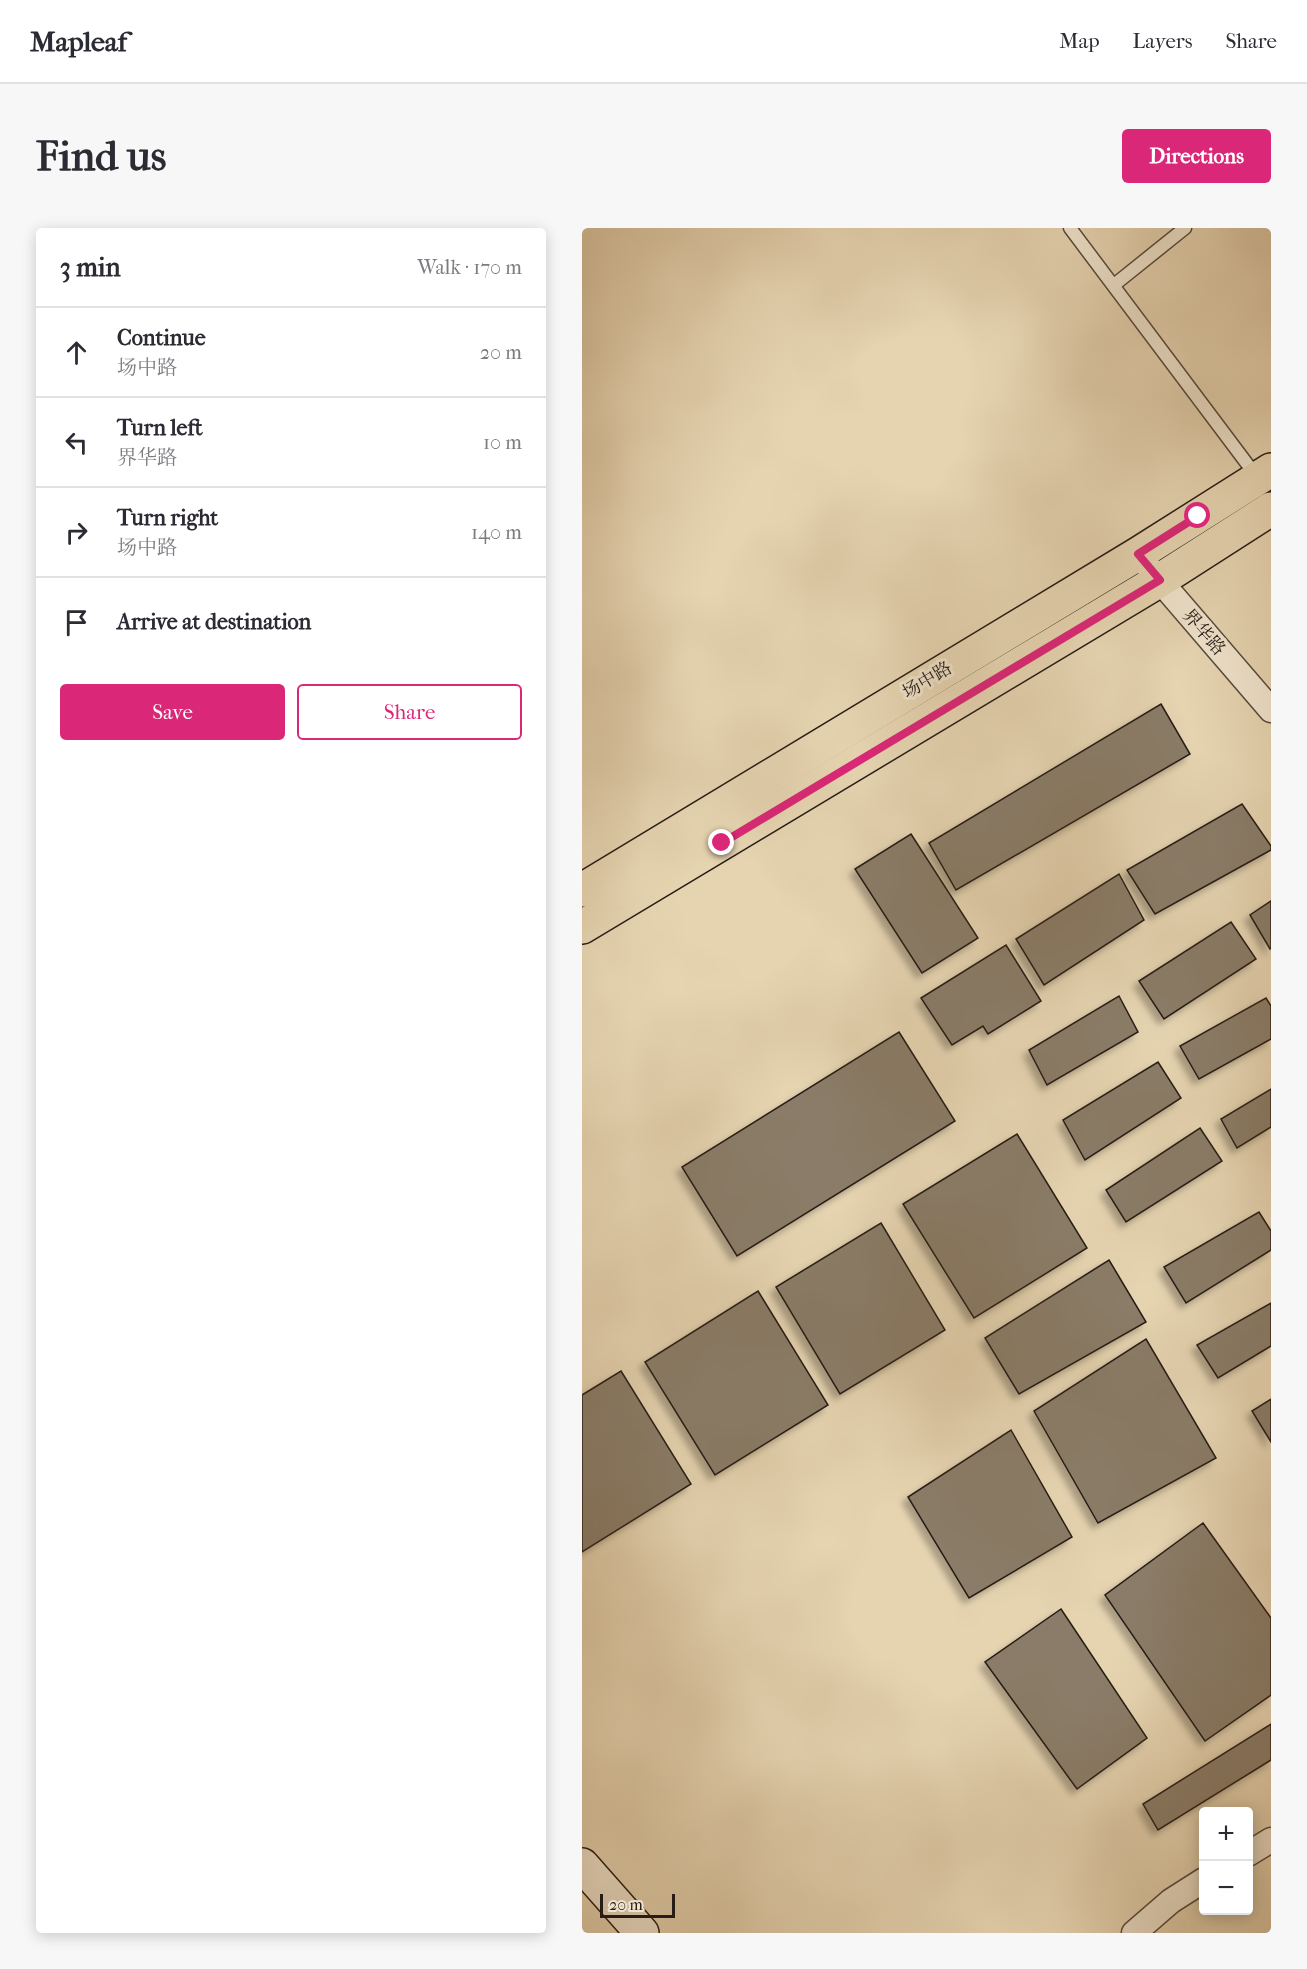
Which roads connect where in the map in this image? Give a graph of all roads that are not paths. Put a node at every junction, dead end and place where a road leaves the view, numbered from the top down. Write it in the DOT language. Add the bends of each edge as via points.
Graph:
graph roads {
  1 [pos="1070,228"];
  2 [pos="1185,228"];
  3 [pos="1114,285"];
  4 [pos="1264,474"];
  5 [pos="1271,509"];
  6 [pos="1138,554"];
  7 [pos="1160,580"];
  8 [pos="1271,710"];
  9 [pos="582,890"];
  10 [pos="582,927"];
  11 [pos="1271,1840"];
  12 [pos="1253,1851"];
  13 [pos="582,1865"];
  14 [pos="1199,1883"];
  15 [pos="642,1933"];
  16 [pos="1134,1933"];
  1 -- 3 [label="lane"];
  2 -- 3 [label="lane"];
  3 -- 4 [label="lane"];
  4 -- 6 [label="main road, 场中路"];
  5 -- 7 [label="main road, 场中路"];
  6 -- 7 [label="street, 界华路"];
  6 -- 9 [label="main road, 场中路"];
  7 -- 8 [label="street, 界华路"];
  7 -- 10 [label="main road, 场中路"];
  11 -- 12 [label="street"];
  13 -- 15 [label="street"];
  14 -- 16 [label="street"];
}
